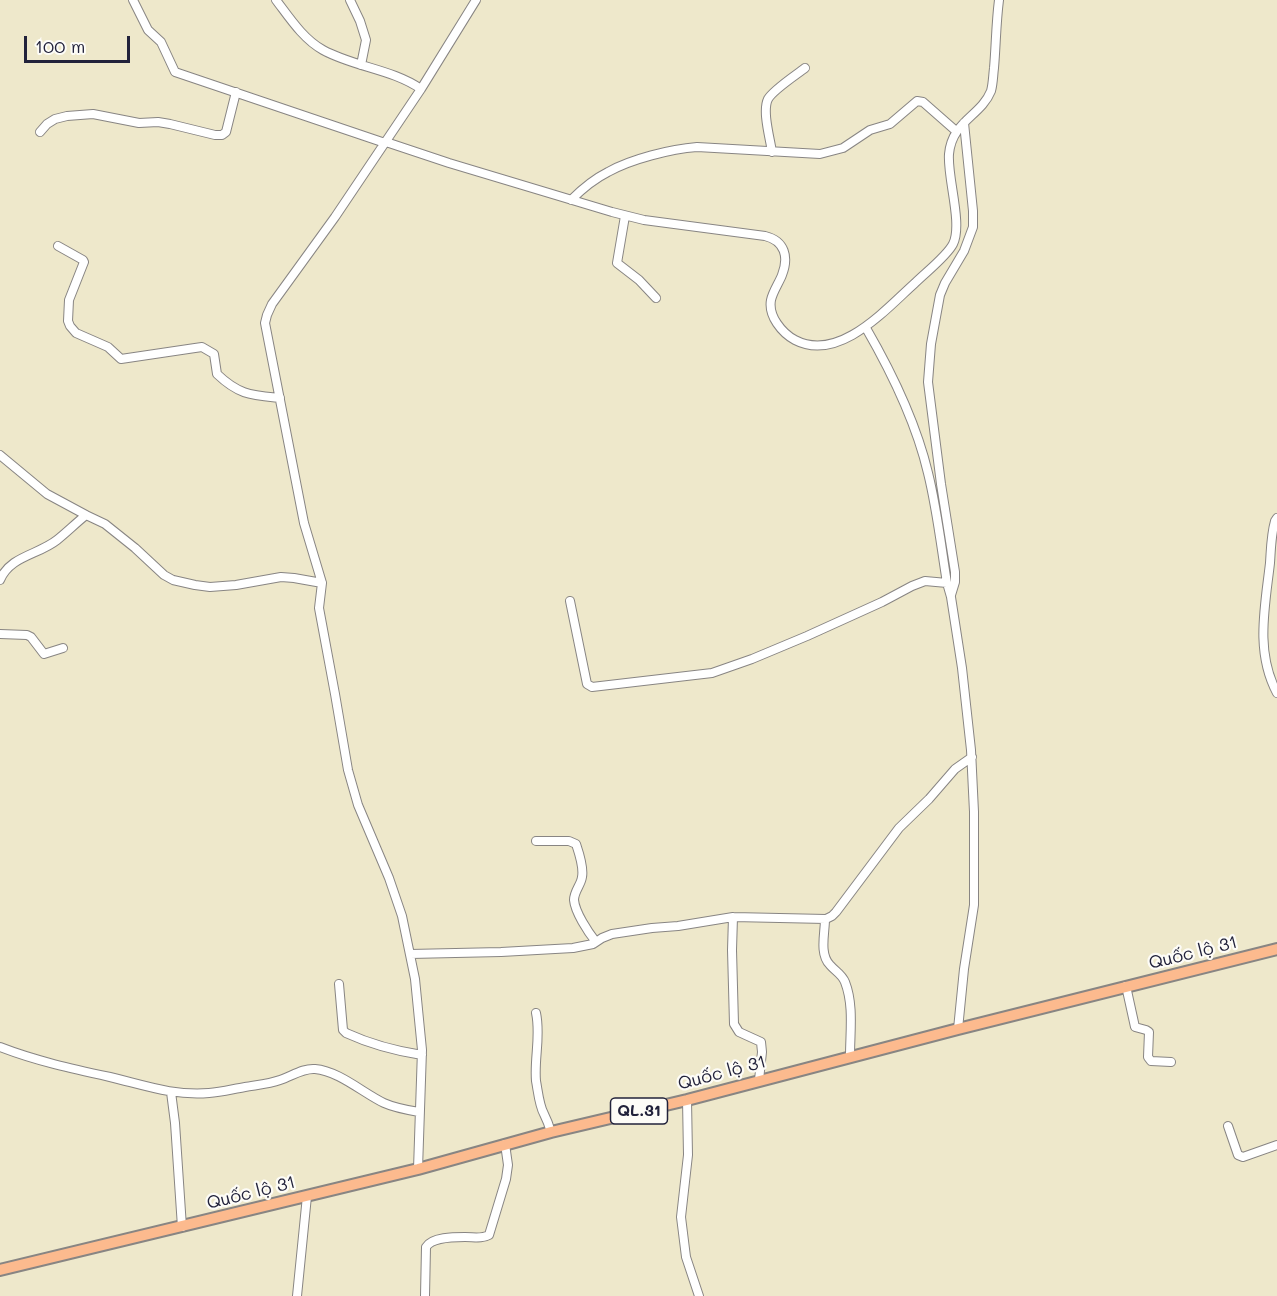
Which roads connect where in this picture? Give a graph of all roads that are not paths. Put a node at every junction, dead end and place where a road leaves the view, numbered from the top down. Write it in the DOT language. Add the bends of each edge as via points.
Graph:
graph roads {
  1 [pos="133,0"];
  2 [pos="276,0"];
  3 [pos="350,0"];
  4 [pos="476,0"];
  5 [pos="999,0"];
  6 [pos="1004,0"];
  7 [pos="361,65"];
  8 [pos="805,68"];
  9 [pos="422,89"];
  10 [pos="236,92"];
  11 [pos="963,123"];
  12 [pos="956,130"];
  13 [pos="40,132"];
  14 [pos="385,142"];
  15 [pos="772,152"];
  16 [pos="571,200"];
  17 [pos="625,216"];
  18 [pos="58,246"];
  19 [pos="656,298"];
  20 [pos="866,328"];
  21 [pos="280,398"];
  22 [pos="0,455"];
  23 [pos="86,515"];
  24 [pos="1277,518"];
  25 [pos="0,580"];
  26 [pos="322,583"];
  27 [pos="947,583"];
  28 [pos="951,597"];
  29 [pos="570,601"];
  30 [pos="0,634"];
  31 [pos="63,648"];
  32 [pos="1277,693"];
  33 [pos="972,758"];
  34 [pos="536,841"];
  35 [pos="733,916"];
  36 [pos="825,919"];
  37 [pos="596,942"];
  38 [pos="1277,949"];
  39 [pos="410,954"];
  40 [pos="339,984"];
  41 [pos="1126,986"];
  42 [pos="536,1013"];
  43 [pos="958,1029"];
  44 [pos="0,1047"];
  45 [pos="422,1055"];
  46 [pos="850,1056"];
  47 [pos="1171,1062"];
  48 [pos="759,1080"];
  49 [pos="171,1092"];
  50 [pos="687,1100"];
  51 [pos="419,1112"];
  52 [pos="1228,1126"];
  53 [pos="551,1132"];
  54 [pos="505,1144"];
  55 [pos="1277,1145"];
  56 [pos="418,1169"];
  57 [pos="307,1196"];
  58 [pos="182,1227"];
  59 [pos="0,1270"];
  60 [pos="297,1296"];
  61 [pos="425,1296"];
  62 [pos="699,1296"];
  1 -- 10 [label="street" via="148,30 161,42 175,72"];
  2 -- 7 [label="street" via="313,43"];
  3 -- 7 [label="street" via="366,40"];
  4 -- 9 [label="street"];
  5 -- 6 [label="street"];
  5 -- 11 [label="street" via="992,86 987,98"];
  7 -- 9 [label="street"];
  8 -- 15 [label="street" via="768,100 766,116"];
  9 -- 14 [label="street"];
  10 -- 13 [label="street" via="222,135 170,123 139,123 93,114 55,119"];
  10 -- 14 [label="street"];
  11 -- 12 [label="street"];
  11 -- 28 [label="street" via="973,227 940,295 928,382 955,572"];
  12 -- 15 [label="street" via="920,101 890,124 870,130 840,150 820,154"];
  12 -- 20 [label="street" via="949,153 956,226 953,244"];
  14 -- 16 [label="street"];
  14 -- 21 [label="street" via="269,310 265,323"];
  15 -- 16 [label="street" via="698,147 665,152 611,171"];
  16 -- 17 [label="street"];
  17 -- 19 [label="street" via="617,263"];
  17 -- 20 [label="street" via="773,238 783,247 785,259 770,302 780,328 792,339 818,346"];
  18 -- 21 [label="street" via="84,262 69,300 68,321 73,331 108,347 121,359 202,347 214,354 217,374 238,390"];
  20 -- 27 [label="street" via="903,400 924,457"];
  21 -- 26 [label="street" via="304,523"];
  22 -- 23 [label="street" via="47,494"];
  23 -- 25 [label="street" via="56,541 8,567"];
  23 -- 26 [label="street" via="111,528 164,575 182,583 224,586 288,577"];
  24 -- 32 [label="street" via="1270,542 1262,631 1266,661"];
  26 -- 39 [label="street" via="319,608 348,770 402,916"];
  27 -- 28 [label="street"];
  27 -- 29 [label="street" via="925,581 826,628 712,673 592,687 586,684"];
  28 -- 33 [label="street"];
  30 -- 31 [label="street" via="27,635 44,654"];
  33 -- 36 [label="street" via="962,763 899,828 836,912"];
  33 -- 43 [label="street" via="974,905"];
  34 -- 37 [label="street" via="576,844 582,877 575,903"];
  35 -- 36 [label="street"];
  35 -- 37 [label="street" via="612,934"];
  35 -- 48 [label="street" via="733,1018 739,1032 761,1042"];
  36 -- 46 [label="street" via="825,956 845,979 849,996"];
  37 -- 39 [label="street" via="573,948"];
  38 -- 41 [label="highway, Quốc lộ 31 / QL.31"];
  39 -- 45 [label="street"];
  40 -- 45 [label="street" via="346,1033"];
  41 -- 43 [label="highway, Quốc lộ 31 / QL.31"];
  41 -- 47 [label="street" via="1136,1027 1149,1032 1149,1059"];
  42 -- 53 [label="street" via="537,1082"];
  43 -- 46 [label="highway, Quốc lộ 31 / QL.31"];
  44 -- 49 [label="street" via="44,1062"];
  45 -- 51 [label="street"];
  46 -- 48 [label="highway, Quốc lộ 31 / QL.31"];
  48 -- 50 [label="highway, Quốc lộ 31 / QL.31"];
  49 -- 51 [label="street" via="210,1093 280,1080 313,1068 335,1075 386,1104"];
  49 -- 58 [label="street"];
  50 -- 53 [label="highway, Quốc lộ 31 / QL.31"];
  50 -- 62 [label="street" via="689,1140 682,1228 686,1257"];
  51 -- 56 [label="street"];
  52 -- 55 [label="street" via="1240,1157"];
  53 -- 54 [label="highway, Quốc lộ 31 / QL.31"];
  54 -- 56 [label="highway, Quốc lộ 31 / QL.31"];
  54 -- 61 [label="street" via="506,1179 489,1236 428,1243"];
  56 -- 57 [label="highway, Quốc lộ 31 / QL.31"];
  57 -- 58 [label="highway, Quốc lộ 31 / QL.31"];
  57 -- 60 [label="street"];
  58 -- 59 [label="highway, Quốc lộ 31 / QL.31"];
}
